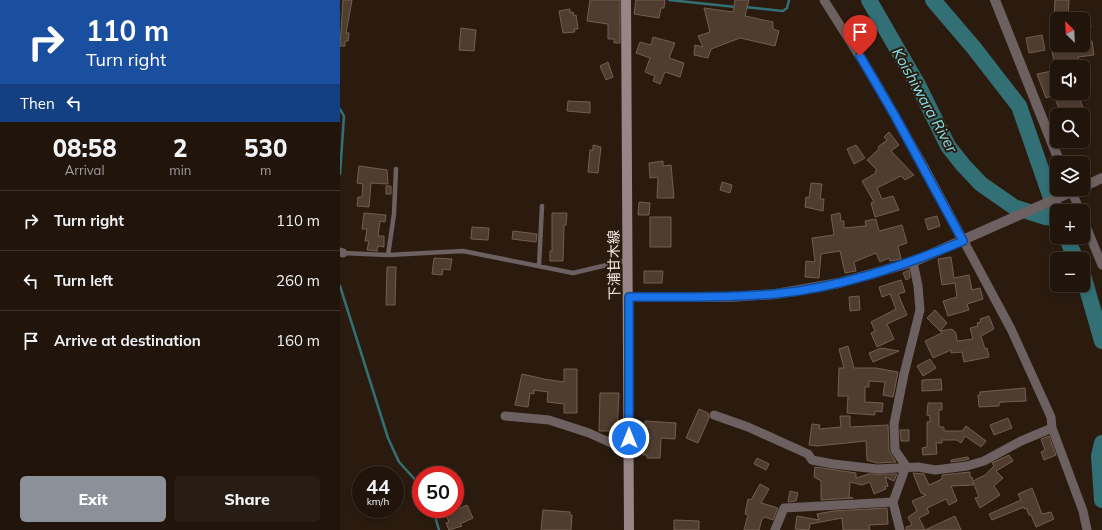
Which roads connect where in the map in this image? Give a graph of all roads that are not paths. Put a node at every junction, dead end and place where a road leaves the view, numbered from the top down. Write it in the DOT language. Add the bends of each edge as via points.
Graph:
graph roads {
  1 [pos="626,0"];
  2 [pos="824,0"];
  3 [pos="995,0"];
  4 [pos="1057,156"];
  5 [pos="396,169"];
  6 [pos="1102,178"];
  7 [pos="1090,184"];
  8 [pos="1061,196"];
  9 [pos="542,206"];
  10 [pos="1090,236"];
  11 [pos="965,240"];
  12 [pos="341,252"];
  13 [pos="388,255"];
  14 [pos="628,260"];
  15 [pos="913,262"];
  16 [pos="1102,265"];
  17 [pos="540,266"];
  18 [pos="629,297"];
  19 [pos="714,415"];
  20 [pos="505,416"];
  21 [pos="1052,428"];
  22 [pos="629,451"];
  23 [pos="906,466"];
  24 [pos="893,502"];
  25 [pos="629,530"];
  26 [pos="775,530"];
  27 [pos="900,530"];
  28 [pos="1087,530"];
  1 -- 14 [label="main road, 下浦甘木線"];
  2 -- 11 [label="street" via="874,79"];
  3 -- 4 [label="street"];
  5 -- 13 [label="lane" via="394,214"];
  6 -- 7 [label="street"];
  8 -- 11 [label="street"];
  9 -- 17 [label="lane"];
  10 -- 16 [label="street"];
  11 -- 15 [label="street"];
  11 -- 21 [label="street" via="1031,370 1051,417"];
  12 -- 13 [label="lane"];
  13 -- 17 [label="lane" via="464,251"];
  14 -- 17 [label="lane" via="573,273"];
  14 -- 18 [label="main road, 下浦甘木線"];
  15 -- 18 [label="street" via="838,283 776,294 729,297"];
  15 -- 23 [label="street" via="920,310 894,424 895,450"];
  18 -- 22 [label="main road, 下浦甘木線"];
  19 -- 23 [label="street" via="808,454 812,460 877,469"];
  20 -- 22 [label="street" via="549,420 589,433"];
  21 -- 23 [label="street" via="1021,441 984,462 935,470"];
  21 -- 28 [label="street" via="1083,511"];
  22 -- 25 [label="main road, 下浦甘木線"];
  23 -- 24 [label="street"];
  24 -- 26 [label="street" via="784,508"];
  24 -- 27 [label="street"];
}
